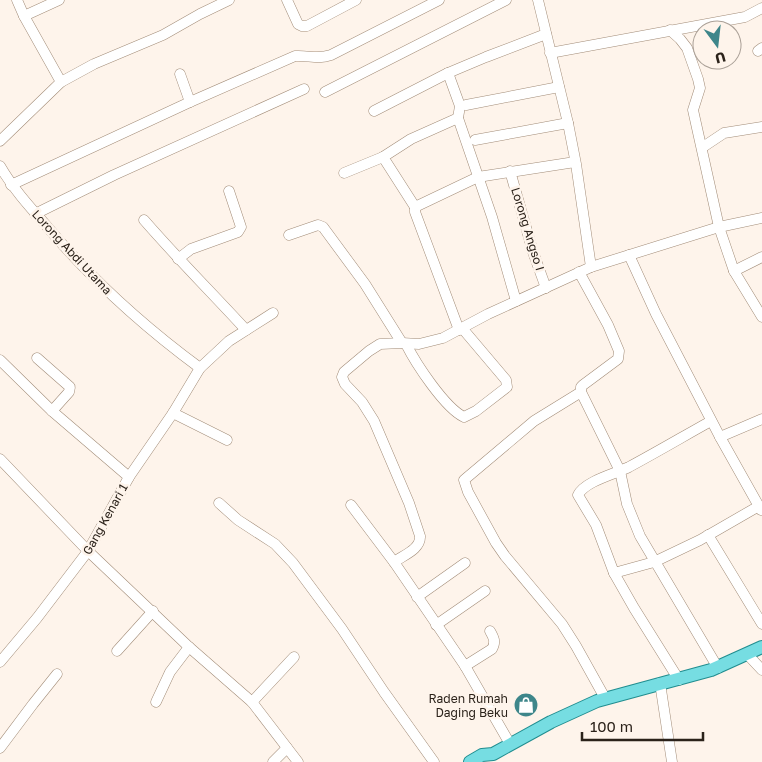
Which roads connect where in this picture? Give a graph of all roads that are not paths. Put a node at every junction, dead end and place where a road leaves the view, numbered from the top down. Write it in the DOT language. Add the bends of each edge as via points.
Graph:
graph roads {
  1 [pos="17,0"];
  2 [pos="59,0"];
  3 [pos="229,0"];
  4 [pos="287,0"];
  5 [pos="356,0"];
  6 [pos="439,0"];
  7 [pos="506,0"];
  8 [pos="538,0"];
  9 [pos="762,8"];
  10 [pos="24,16"];
  11 [pos="670,30"];
  12 [pos="546,34"];
  13 [pos="550,53"];
  14 [pos="448,73"];
  15 [pos="180,74"];
  16 [pos="61,82"];
  17 [pos="559,87"];
  18 [pos="304,89"];
  19 [pos="326,92"];
  20 [pos="190,102"];
  21 [pos="466,105"];
  22 [pos="374,111"];
  23 [pos="458,118"];
  24 [pos="568,123"];
  25 [pos="762,127"];
  26 [pos="475,140"];
  27 [pos="0,141"];
  28 [pos="702,148"];
  29 [pos="383,157"];
  30 [pos="575,162"];
  31 [pos="0,166"];
  32 [pos="510,171"];
  33 [pos="344,174"];
  34 [pos="478,177"];
  35 [pos="11,185"];
  36 [pos="229,191"];
  37 [pos="415,206"];
  38 [pos="36,214"];
  39 [pos="762,218"];
  40 [pos="144,220"];
  41 [pos="719,227"];
  42 [pos="289,235"];
  43 [pos="629,255"];
  44 [pos="762,257"];
  45 [pos="178,259"];
  46 [pos="591,267"];
  47 [pos="734,271"];
  48 [pos="579,272"];
  49 [pos="546,288"];
  50 [pos="516,301"];
  51 [pos="273,313"];
  52 [pos="761,313"];
  53 [pos="460,329"];
  54 [pos="246,330"];
  55 [pos="404,343"];
  56 [pos="37,358"];
  57 [pos="0,360"];
  58 [pos="200,368"];
  59 [pos="581,392"];
  60 [pos="52,411"];
  61 [pos="173,413"];
  62 [pos="762,419"];
  63 [pos="711,421"];
  64 [pos="720,437"];
  65 [pos="228,440"];
  66 [pos="0,459"];
  67 [pos="620,471"];
  68 [pos="129,476"];
  69 [pos="219,503"];
  70 [pos="351,505"];
  71 [pos="760,509"];
  72 [pos="708,535"];
  73 [pos="88,551"];
  74 [pos="394,562"];
  75 [pos="654,562"];
  76 [pos="465,563"];
  77 [pos="614,573"];
  78 [pos="484,591"];
  79 [pos="417,597"];
  80 [pos="153,611"];
  81 [pos="436,624"];
  82 [pos="762,624"];
  83 [pos="490,631"];
  84 [pos="189,647"];
  85 [pos="762,647"];
  86 [pos="117,650"];
  87 [pos="748,654"];
  88 [pos="294,657"];
  89 [pos="0,662"];
  90 [pos="465,666"];
  91 [pos="718,668"];
  92 [pos="762,670"];
  93 [pos="57,674"];
  94 [pos="679,680"];
  95 [pos="660,683"];
  96 [pos="604,698"];
  97 [pos="156,702"];
  98 [pos="252,702"];
  99 [pos="510,744"];
  100 [pos="0,748"];
  101 [pos="286,748"];
  102 [pos="490,758"];
  103 [pos="273,762"];
  104 [pos="298,762"];
  105 [pos="434,762"];
  106 [pos="470,762"];
  107 [pos="672,762"];
  1 -- 10 [label="street"];
  2 -- 10 [label="street"];
  3 -- 16 [label="street" via="163,35 94,64"];
  4 -- 5 [label="street" via="298,24 307,26"];
  6 -- 20 [label="street" via="331,55 320,59 295,56"];
  7 -- 19 [label="street"];
  8 -- 12 [label="street"];
  9 -- 11 [label="street" via="745,17"];
  10 -- 16 [label="street"];
  11 -- 13 [label="street"];
  11 -- 28 [label="street" via="687,48 698,79 700,88 693,110"];
  12 -- 13 [label="street"];
  12 -- 14 [label="street"];
  13 -- 17 [label="street"];
  14 -- 22 [label="street"];
  14 -- 23 [label="street" via="460,106"];
  15 -- 20 [label="street"];
  16 -- 27 [label="street"];
  17 -- 21 [label="street"];
  17 -- 24 [label="street"];
  18 -- 38 [label="street"];
  20 -- 35 [label="street"];
  23 -- 29 [label="street" via="411,139"];
  23 -- 34 [label="street"];
  24 -- 26 [label="street"];
  24 -- 30 [label="street"];
  25 -- 28 [label="street" via="724,133"];
  28 -- 41 [label="street"];
  29 -- 33 [label="street"];
  29 -- 37 [label="street"];
  30 -- 32 [label="street"];
  30 -- 46 [label="street"];
  31 -- 35 [label="street, Lorong Abdi Utama"];
  32 -- 34 [label="street"];
  32 -- 49 [label="street, Lorong Angso I"];
  34 -- 37 [label="street"];
  34 -- 50 [label="street"];
  35 -- 38 [label="street, Lorong Abdi Utama"];
  36 -- 45 [label="street" via="240,227 238,232 191,249"];
  37 -- 53 [label="street"];
  38 -- 58 [label="street, Lorong Abdi Utama" via="94,279 159,337"];
  39 -- 41 [label="street"];
  40 -- 45 [label="street"];
  41 -- 43 [label="street"];
  41 -- 47 [label="street"];
  42 -- 55 [label="street" via="323,226"];
  43 -- 46 [label="street"];
  43 -- 63 [label="street"];
  44 -- 47 [label="street"];
  45 -- 54 [label="street"];
  46 -- 48 [label="street"];
  47 -- 52 [label="street"];
  48 -- 49 [label="street"];
  48 -- 59 [label="street" via="619,351 618,359 583,385"];
  49 -- 50 [label="street"];
  50 -- 53 [label="street"];
  51 -- 54 [label="street, Gang Kenari 1"];
  53 -- 55 [label="street" via="420,344"];
  53 -- 55 [label="street" via="506,380 507,387 464,417 457,414 435,388"];
  54 -- 58 [label="street, Gang Kenari 1"];
  55 -- 74 [label="street" via="380,344 342,377 374,421 420,536 417,546"];
  56 -- 60 [label="street" via="70,387"];
  57 -- 60 [label="street"];
  58 -- 61 [label="street, Gang Kenari 1"];
  59 -- 67 [label="street"];
  59 -- 96 [label="street" via="534,421 464,480 496,543 562,624"];
  60 -- 68 [label="street"];
  61 -- 65 [label="street"];
  61 -- 68 [label="street, Gang Kenari 1"];
  62 -- 64 [label="street"];
  63 -- 64 [label="street"];
  63 -- 67 [label="street"];
  64 -- 71 [label="street"];
  66 -- 73 [label="street"];
  67 -- 75 [label="street" via="627,504"];
  67 -- 77 [label="street" via="591,484 578,495 596,524"];
  68 -- 73 [label="street, Gang Kenari 1"];
  69 -- 105 [label="street" via="275,544 293,563"];
  70 -- 74 [label="street"];
  71 -- 72 [label="street"];
  72 -- 75 [label="street"];
  72 -- 82 [label="street"];
  73 -- 80 [label="street"];
  73 -- 89 [label="street, Gang Kenari 1"];
  74 -- 79 [label="street"];
  75 -- 77 [label="street"];
  75 -- 91 [label="street"];
  76 -- 79 [label="street"];
  77 -- 94 [label="street"];
  78 -- 81 [label="street"];
  79 -- 81 [label="street"];
  80 -- 84 [label="street"];
  80 -- 86 [label="street"];
  81 -- 90 [label="street"];
  83 -- 90 [label="street" via="494,638 492,649"];
  84 -- 97 [label="street" via="170,672"];
  84 -- 98 [label="street"];
  85 -- 87 [label="main road"];
  87 -- 91 [label="main road"];
  87 -- 92 [label="street"];
  88 -- 98 [label="street"];
  90 -- 99 [label="street"];
  91 -- 94 [label="main road"];
  93 -- 100 [label="street"];
  94 -- 95 [label="main road"];
  95 -- 96 [label="main road"];
  95 -- 107 [label="street"];
  96 -- 99 [label="main road"];
  98 -- 101 [label="street"];
  99 -- 102 [label="main road"];
  101 -- 103 [label="street"];
  101 -- 104 [label="street"];
  102 -- 106 [label="main road" via="482,755"];
}
